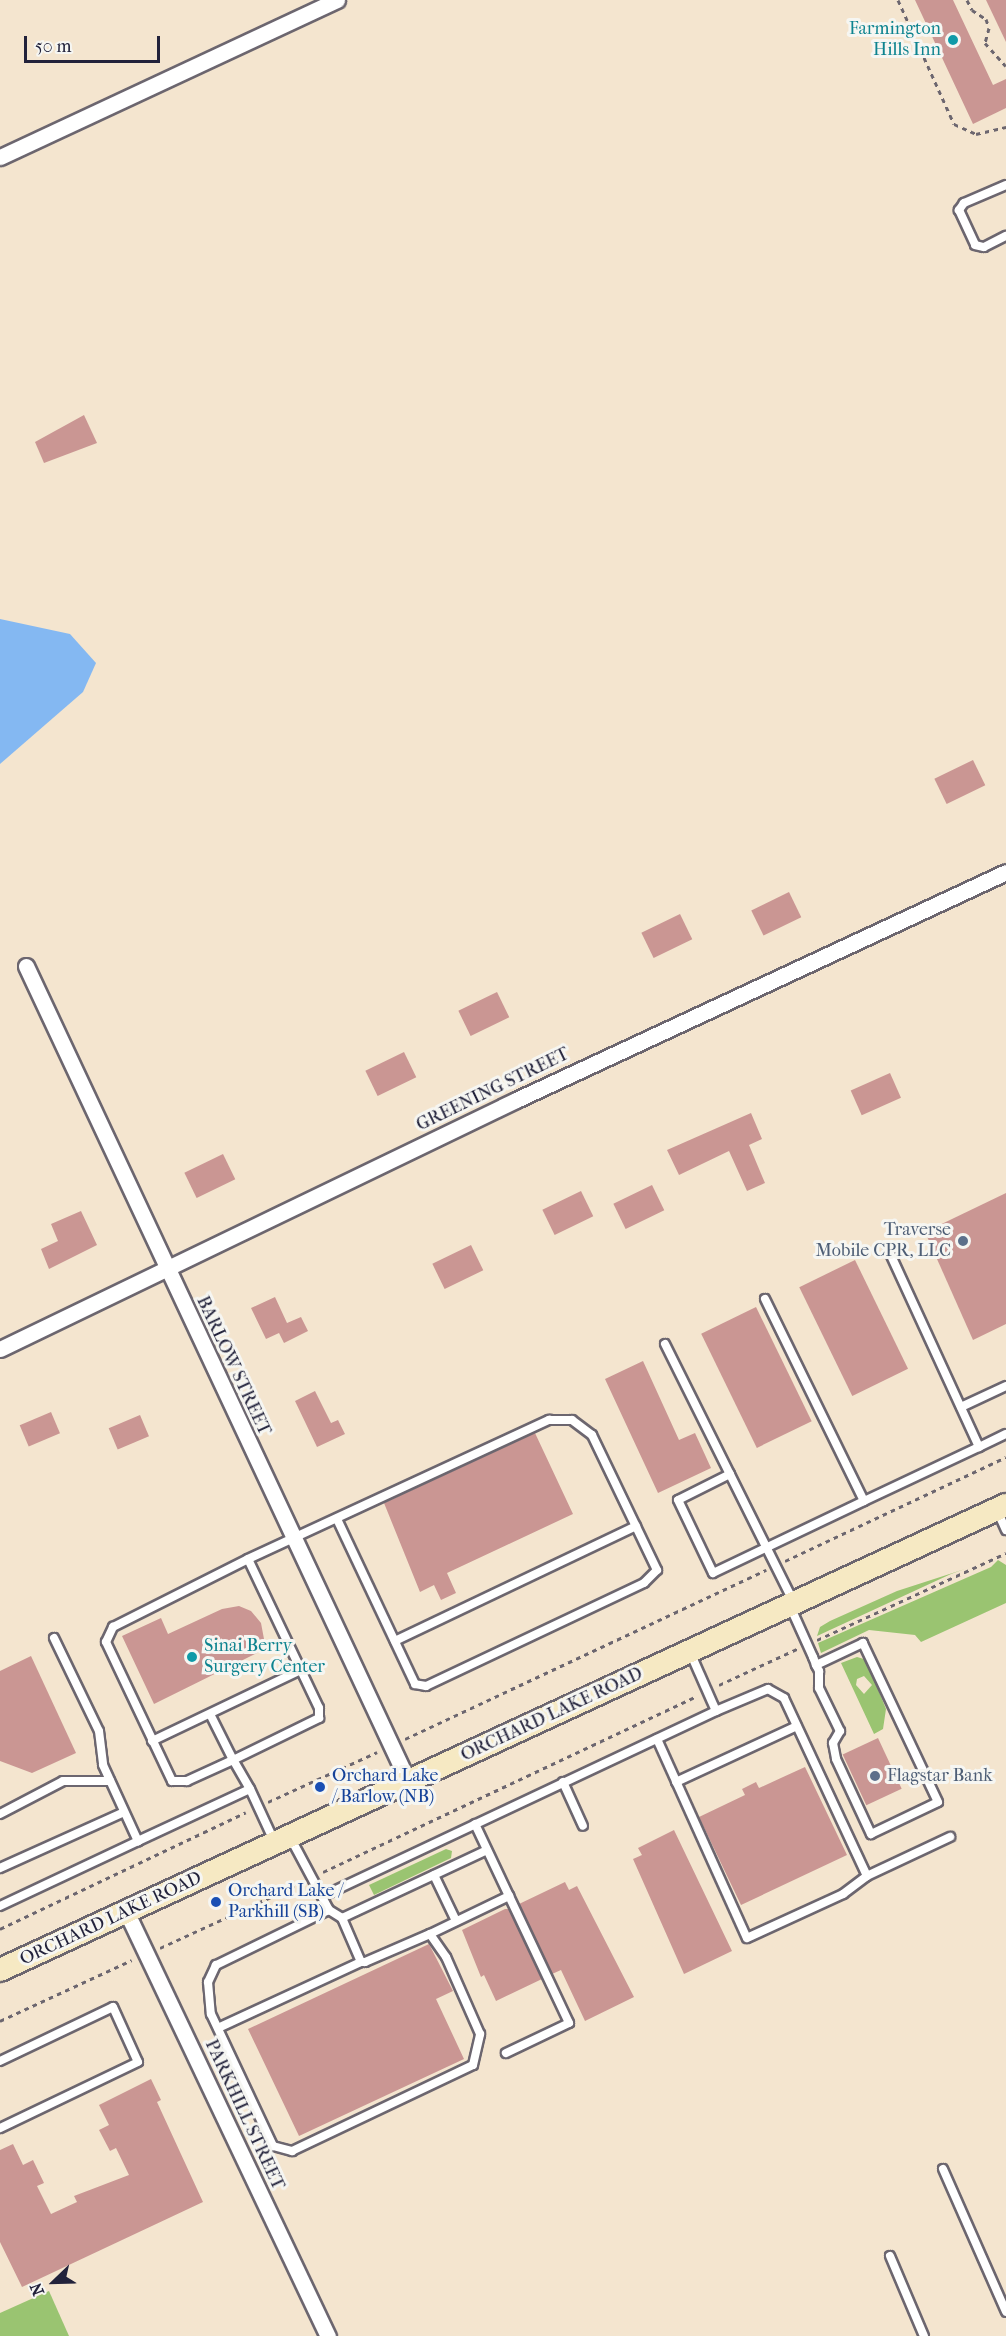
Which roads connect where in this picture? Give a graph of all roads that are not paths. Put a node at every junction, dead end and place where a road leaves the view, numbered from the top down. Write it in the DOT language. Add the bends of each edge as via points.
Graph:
graph roads {
  1 [pos="337,0"];
  2 [pos="0,157"];
  3 [pos="1006,185"];
  4 [pos="1006,236"];
  5 [pos="1006,872"];
  6 [pos="26,966"];
  7 [pos="888,1249"];
  8 [pos="166,1271"];
  9 [pos="765,1299"];
  10 [pos="665,1344"];
  11 [pos="0,1349"];
  12 [pos="1006,1386"];
  13 [pos="961,1407"];
  14 [pos="1006,1434"];
  15 [pos="979,1447"];
  16 [pos="730,1474"];
  17 [pos="864,1501"];
  18 [pos="1001,1507"];
  19 [pos="337,1519"];
  20 [pos="636,1526"];
  21 [pos="1006,1530"];
  22 [pos="293,1539"];
  23 [pos="767,1549"];
  24 [pos="248,1559"];
  25 [pos="791,1604"];
  26 [pos="54,1638"];
  27 [pos="394,1641"];
  28 [pos="690,1651"];
  29 [pos="816,1665"];
  30 [pos="301,1670"];
  31 [pos="716,1711"];
  32 [pos="211,1716"];
  33 [pos="797,1726"];
  34 [pos="657,1739"];
  35 [pos="152,1741"];
  36 [pos="233,1760"];
  37 [pos="110,1781"];
  38 [pos="408,1781"];
  39 [pos="563,1782"];
  40 [pos="676,1782"];
  41 [pos="250,1789"];
  42 [pos="124,1812"];
  43 [pos="0,1814"];
  44 [pos="475,1824"];
  45 [pos="583,1826"];
  46 [pos="950,1837"];
  47 [pos="282,1839"];
  48 [pos="138,1841"];
  49 [pos="487,1850"];
  50 [pos="0,1868"];
  51 [pos="434,1875"];
  52 [pos="867,1876"];
  53 [pos="323,1896"];
  54 [pos="509,1896"];
  55 [pos="0,1906"];
  56 [pos="329,1910"];
  57 [pos="126,1911"];
  58 [pos="342,1918"];
  59 [pos="456,1921"];
  60 [pos="430,1934"];
  61 [pos="361,1962"];
  62 [pos="0,1970"];
  63 [pos="218,2028"];
  64 [pos="507,2053"];
  65 [pos="0,2061"];
  66 [pos="0,2128"];
  67 [pos="943,2169"];
  68 [pos="890,2256"];
  69 [pos="1006,2312"];
  70 [pos="328,2336"];
  71 [pos="924,2336"];
  1 -- 2 [label="street"];
  3 -- 4 [label="lane" via="964,203 959,210 975,245 984,247"];
  5 -- 8 [label="street, GREENING STREET" via="516,1100"];
  6 -- 8 [label="street, BARLOW STREET"];
  7 -- 13 [label="lane"];
  8 -- 11 [label="street, GREENING STREET"];
  8 -- 22 [label="street, BARLOW STREET"];
  9 -- 17 [label="lane"];
  10 -- 16 [label="lane"];
  12 -- 13 [label="lane"];
  13 -- 15 [label="lane"];
  14 -- 15 [label="lane"];
  15 -- 17 [label="lane"];
  16 -- 23 [label="lane"];
  16 -- 23 [label="lane" via="678,1500 713,1573"];
  17 -- 23 [label="lane"];
  18 -- 21 [label="lane"];
  18 -- 25 [label="main road, ORCHARD LAKE ROAD"];
  19 -- 20 [label="lane" via="549,1420 572,1420 592,1435"];
  19 -- 22 [label="lane"];
  19 -- 27 [label="lane"];
  20 -- 27 [label="lane"];
  20 -- 27 [label="lane" via="657,1570 634,1588 426,1686 415,1684"];
  22 -- 24 [label="lane"];
  22 -- 38 [label="street, BARLOW STREET"];
  23 -- 25 [label="lane"];
  24 -- 30 [label="lane"];
  24 -- 35 [label="lane" via="113,1627 106,1642"];
  25 -- 28 [label="main road, ORCHARD LAKE ROAD"];
  25 -- 29 [label="lane"];
  26 -- 37 [label="lane" via="99,1731 103,1765"];
  28 -- 31 [label="lane"];
  28 -- 38 [label="main road, ORCHARD LAKE ROAD"];
  29 -- 29 [label="lane" via="819,1688 840,1731 833,1749 871,1834 938,1802 863,1643"];
  30 -- 32 [label="lane"];
  30 -- 36 [label="lane" via="319,1708 319,1718"];
  31 -- 33 [label="lane" via="768,1689 784,1698"];
  31 -- 34 [label="lane"];
  32 -- 35 [label="lane"];
  32 -- 36 [label="lane"];
  33 -- 40 [label="lane"];
  33 -- 52 [label="lane"];
  34 -- 39 [label="lane"];
  34 -- 40 [label="lane"];
  35 -- 36 [label="lane" via="172,1782 187,1781"];
  36 -- 41 [label="lane"];
  37 -- 42 [label="lane"];
  37 -- 43 [label="lane" via="63,1781"];
  38 -- 47 [label="main road, ORCHARD LAKE ROAD"];
  39 -- 44 [label="lane"];
  39 -- 45 [label="lane"];
  40 -- 52 [label="lane" via="747,1938 843,1894"];
  41 -- 47 [label="lane"];
  41 -- 48 [label="lane"];
  42 -- 48 [label="lane"];
  42 -- 50 [label="lane"];
  44 -- 49 [label="lane"];
  44 -- 53 [label="lane"];
  46 -- 52 [label="lane"];
  47 -- 53 [label="lane" via="313,1876"];
  47 -- 57 [label="main road, ORCHARD LAKE ROAD"];
  48 -- 55 [label="lane"];
  49 -- 51 [label="lane"];
  49 -- 54 [label="lane"];
  51 -- 58 [label="lane"];
  51 -- 59 [label="lane"];
  53 -- 56 [label="lane"];
  54 -- 59 [label="lane"];
  54 -- 64 [label="lane" via="569,2023"];
  56 -- 58 [label="lane"];
  56 -- 63 [label="lane" via="216,1965 208,1982 211,2014"];
  57 -- 62 [label="main road, ORCHARD LAKE ROAD"];
  57 -- 70 [label="street, PARKHILL STREET"];
  58 -- 61 [label="lane"];
  59 -- 60 [label="lane"];
  60 -- 61 [label="lane"];
  60 -- 63 [label="lane" via="446,1957 480,2034 473,2065 292,2151 273,2146"];
  61 -- 63 [label="lane"];
  65 -- 66 [label="lane" via="113,2007 138,2062"];
  67 -- 69 [label="lane"];
  68 -- 71 [label="lane"];
}
